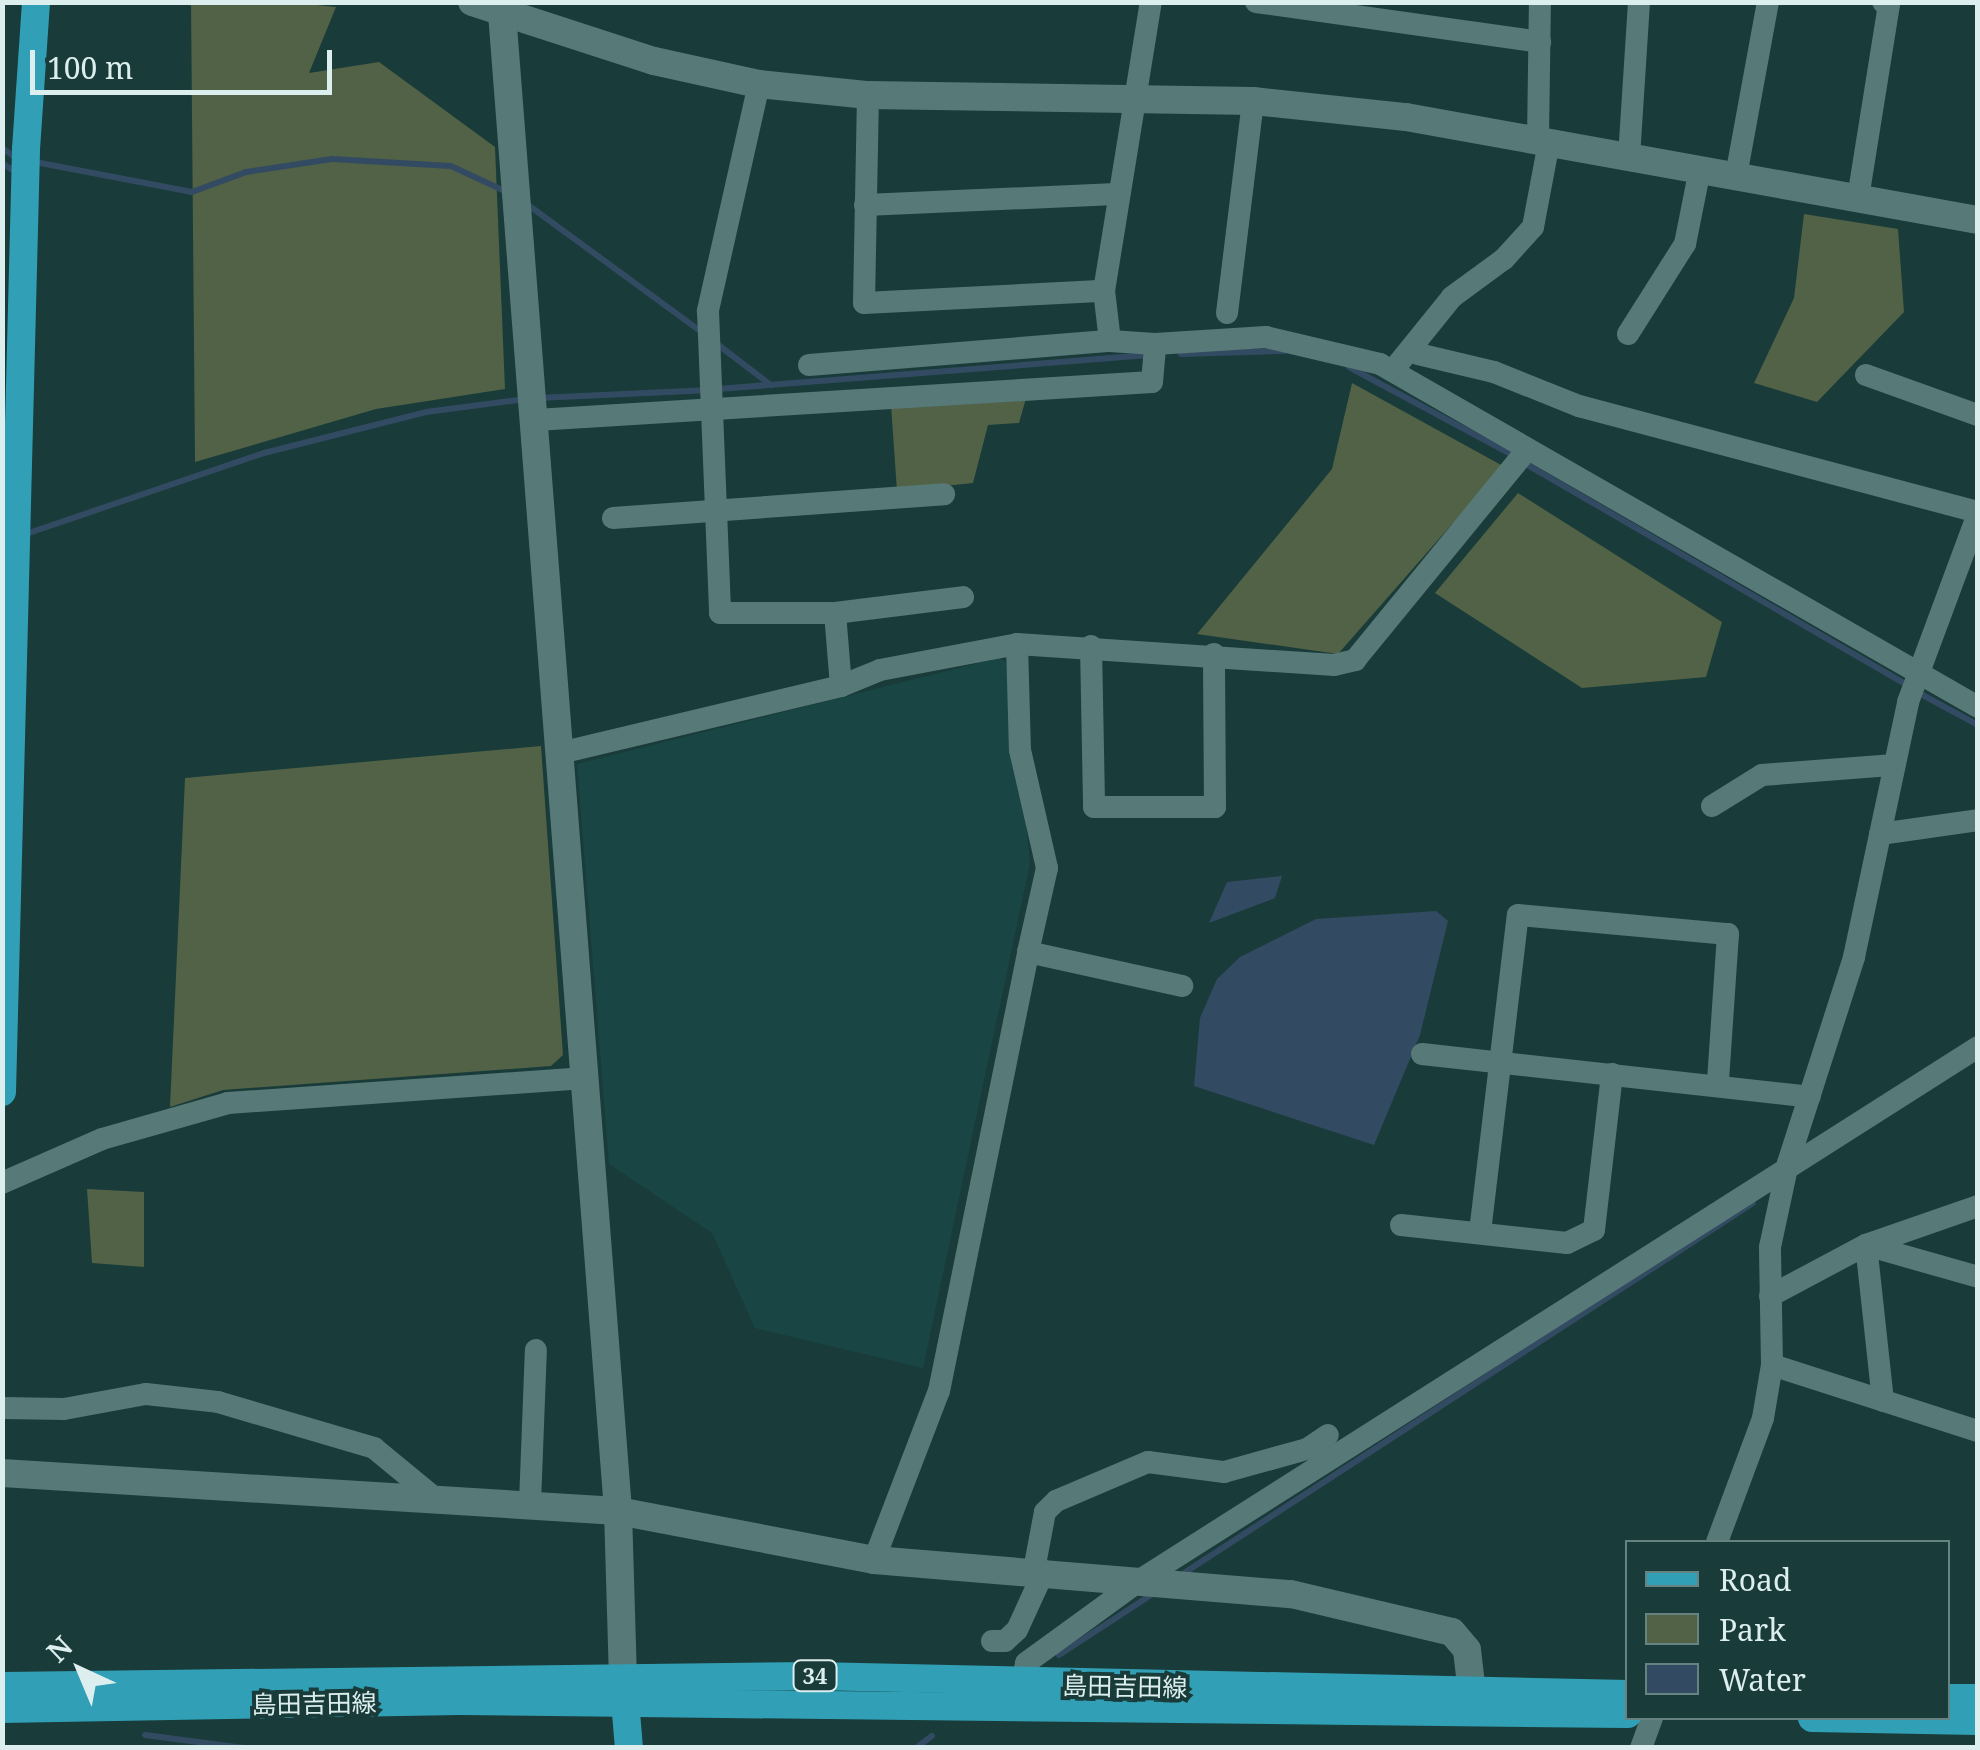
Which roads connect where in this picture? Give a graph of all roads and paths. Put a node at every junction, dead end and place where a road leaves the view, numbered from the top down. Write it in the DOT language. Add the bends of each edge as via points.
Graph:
graph roads {
  1 [pos="36,2"];
  2 [pos="1152,2"];
  3 [pos="1256,2"];
  4 [pos="1540,2"];
  5 [pos="1638,2"];
  6 [pos="1768,2"];
  7 [pos="1883,2"];
  8 [pos="493,6"];
  9 [pos="1540,42"];
  10 [pos="759,84"];
  11 [pos="868,95"];
  12 [pos="1132,98"];
  13 [pos="1253,101"];
  14 [pos="1543,141"];
  15 [pos="1630,157"];
  16 [pos="1700,169"];
  17 [pos="1736,176"];
  18 [pos="1116,194"];
  19 [pos="1858,198"];
  20 [pos="865,205"];
  21 [pos="1978,220"];
  22 [pos="12,288"];
  23 [pos="1104,290"];
  24 [pos="1226,314"];
  25 [pos="1628,334"];
  26 [pos="1110,342"];
  27 [pos="1155,352"];
  28 [pos="1418,354"];
  29 [pos="809,365"];
  30 [pos="1392,371"];
  31 [pos="1866,375"];
  32 [pos="535,406"];
  33 [pos="708,406"];
  34 [pos="1978,414"];
  35 [pos="1520,459"];
  36 [pos="944,494"];
  37 [pos="714,512"];
  38 [pos="1978,513"];
  39 [pos="613,518"];
  40 [pos="11,539"];
  41 [pos="962,597"];
  42 [pos="835,613"];
  43 [pos="1017,644"];
  44 [pos="1092,646"];
  45 [pos="1214,654"];
  46 [pos="1917,674"];
  47 [pos="842,686"];
  48 [pos="1978,707"];
  49 [pos="560,753"];
  50 [pos="1891,764"];
  51 [pos="1712,806"];
  52 [pos="1978,820"];
  53 [pos="1880,834"];
  54 [pos="1028,952"];
  55 [pos="1182,986"];
  56 [pos="1978,1046"];
  57 [pos="1422,1054"];
  58 [pos="1499,1062"];
  59 [pos="1612,1074"];
  60 [pos="585,1078"];
  61 [pos="1718,1082"];
  62 [pos="2,1092"];
  63 [pos="1810,1096"];
  64 [pos="1788,1167"];
  65 [pos="2,1183"];
  66 [pos="1978,1206"];
  67 [pos="1401,1225"];
  68 [pos="1480,1232"];
  69 [pos="1866,1245"];
  70 [pos="1978,1276"];
  71 [pos="1770,1296"];
  72 [pos="536,1350"];
  73 [pos="1772,1365"];
  74 [pos="1883,1401"];
  75 [pos="2,1408"];
  76 [pos="1978,1431"];
  77 [pos="1328,1435"];
  78 [pos="2,1473"];
  79 [pos="431,1496"];
  80 [pos="530,1503"];
  81 [pos="618,1511"];
  82 [pos="1718,1540"];
  83 [pos="874,1560"];
  84 [pos="1039,1570"];
  85 [pos="1150,1578"];
  86 [pos="992,1641"];
  87 [pos="1022,1684"];
  88 [pos="2,1686"];
  89 [pos="624,1690"];
  90 [pos="1472,1693"];
  91 [pos="1625,1694"];
  92 [pos="1950,1698"];
  93 [pos="1978,1698"];
  94 [pos="2,1709"];
  95 [pos="1625,1714"];
  96 [pos="1651,1720"];
  97 [pos="1923,1720"];
  98 [pos="1978,1721"];
  99 [pos="629,1748"];
  100 [pos="1640,1748"];
  1 -- 22 [label="main road"];
  2 -- 12 [label="street"];
  3 -- 9 [label="street"];
  4 -- 9 [label="street"];
  5 -- 15 [label="street"];
  6 -- 17 [label="street"];
  7 -- 19 [label="street" via="1889,4"];
  8 -- 10 [label="street" via="654,61"];
  8 -- 32 [label="street" via="518,184"];
  9 -- 14 [label="street"];
  10 -- 11 [label="street"];
  10 -- 33 [label="street" via="707,332"];
  11 -- 12 [label="street"];
  11 -- 20 [label="street"];
  12 -- 13 [label="street"];
  12 -- 18 [label="street"];
  13 -- 14 [label="street" via="1406,117"];
  13 -- 24 [label="street"];
  14 -- 15 [label="street"];
  14 -- 30 [label="street" via="1533,227 1504,260 1452,297"];
  15 -- 16 [label="street"];
  16 -- 17 [label="street"];
  16 -- 25 [label="street" via="1685,244"];
  17 -- 19 [label="street"];
  18 -- 20 [label="street"];
  18 -- 23 [label="street"];
  19 -- 21 [label="street"];
  20 -- 23 [label="street" via="864,303"];
  22 -- 40 [label="main road"];
  23 -- 26 [label="street"];
  26 -- 27 [label="street"];
  26 -- 29 [label="street"];
  27 -- 30 [label="street" via="1266,337 1329,347"];
  27 -- 33 [label="street" via="1152,382"];
  28 -- 38 [label="street" via="1494,372 1580,406"];
  30 -- 35 [label="street"];
  31 -- 34 [label="street"];
  32 -- 33 [label="street"];
  32 -- 49 [label="street"];
  33 -- 37 [label="street"];
  35 -- 45 [label="street" via="1355,660 1334,665"];
  35 -- 46 [label="street"];
  36 -- 37 [label="street"];
  37 -- 39 [label="street"];
  37 -- 42 [label="street" via="720,613"];
  38 -- 46 [label="street"];
  40 -- 62 [label="main road"];
  41 -- 42 [label="street"];
  42 -- 47 [label="street"];
  43 -- 44 [label="street"];
  43 -- 47 [label="street" via="880,670"];
  43 -- 54 [label="street" via="1020,750 1047,868"];
  44 -- 45 [label="street"];
  44 -- 45 [label="street" via="1094,807 1215,807"];
  46 -- 48 [label="street"];
  46 -- 50 [label="street"];
  47 -- 49 [label="street"];
  49 -- 60 [label="street"];
  50 -- 51 [label="street" via="1762,775"];
  50 -- 53 [label="street"];
  52 -- 53 [label="street"];
  53 -- 63 [label="street" via="1854,957"];
  54 -- 55 [label="street"];
  54 -- 83 [label="street" via="939,1391"];
  56 -- 64 [label="street"];
  57 -- 58 [label="street"];
  58 -- 59 [label="street"];
  58 -- 61 [label="street" via="1518,915 1728,934"];
  58 -- 68 [label="street"];
  59 -- 61 [label="street"];
  59 -- 68 [label="street" via="1594,1230 1567,1244"];
  60 -- 65 [label="street" via="228,1104 102,1139"];
  60 -- 81 [label="street"];
  61 -- 63 [label="street"];
  63 -- 64 [label="street"];
  64 -- 71 [label="street" via="1770,1247"];
  64 -- 85 [label="street"];
  66 -- 69 [label="street"];
  67 -- 68 [label="street"];
  69 -- 70 [label="street"];
  69 -- 71 [label="street"];
  69 -- 74 [label="street"];
  71 -- 73 [label="street"];
  72 -- 80 [label="street"];
  73 -- 74 [label="street"];
  73 -- 82 [label="street" via="1763,1418"];
  74 -- 76 [label="street"];
  75 -- 79 [label="street" via="64,1409 146,1394 218,1402 374,1448"];
  77 -- 84 [label="street" via="1307,1449 1224,1472 1148,1462 1056,1500 1046,1512"];
  78 -- 79 [label="street"];
  79 -- 80 [label="street"];
  80 -- 81 [label="street"];
  81 -- 83 [label="street"];
  81 -- 89 [label="street"];
  83 -- 84 [label="street"];
  84 -- 85 [label="street"];
  84 -- 86 [label="street" via="1017,1630 1005,1641"];
  85 -- 87 [label="street" via="1026,1662"];
  85 -- 90 [label="street" via="1290,1594 1452,1632 1467,1650"];
  87 -- 89 [label="main road, 島田吉田線 / 34"];
  87 -- 90 [label="main road, 島田吉田線 / 34"];
  88 -- 89 [label="main road, 島田吉田線 / 34"];
  89 -- 94 [label="main road, 島田吉田線 / 34"];
  89 -- 95 [label="main road, 島田吉田線 / 34"];
  89 -- 99 [label="main road"];
  90 -- 91 [label="main road, 島田吉田線 / 34"];
  92 -- 93 [label="main road"];
  96 -- 100 [label="street"];
  97 -- 98 [label="main road"];
}
